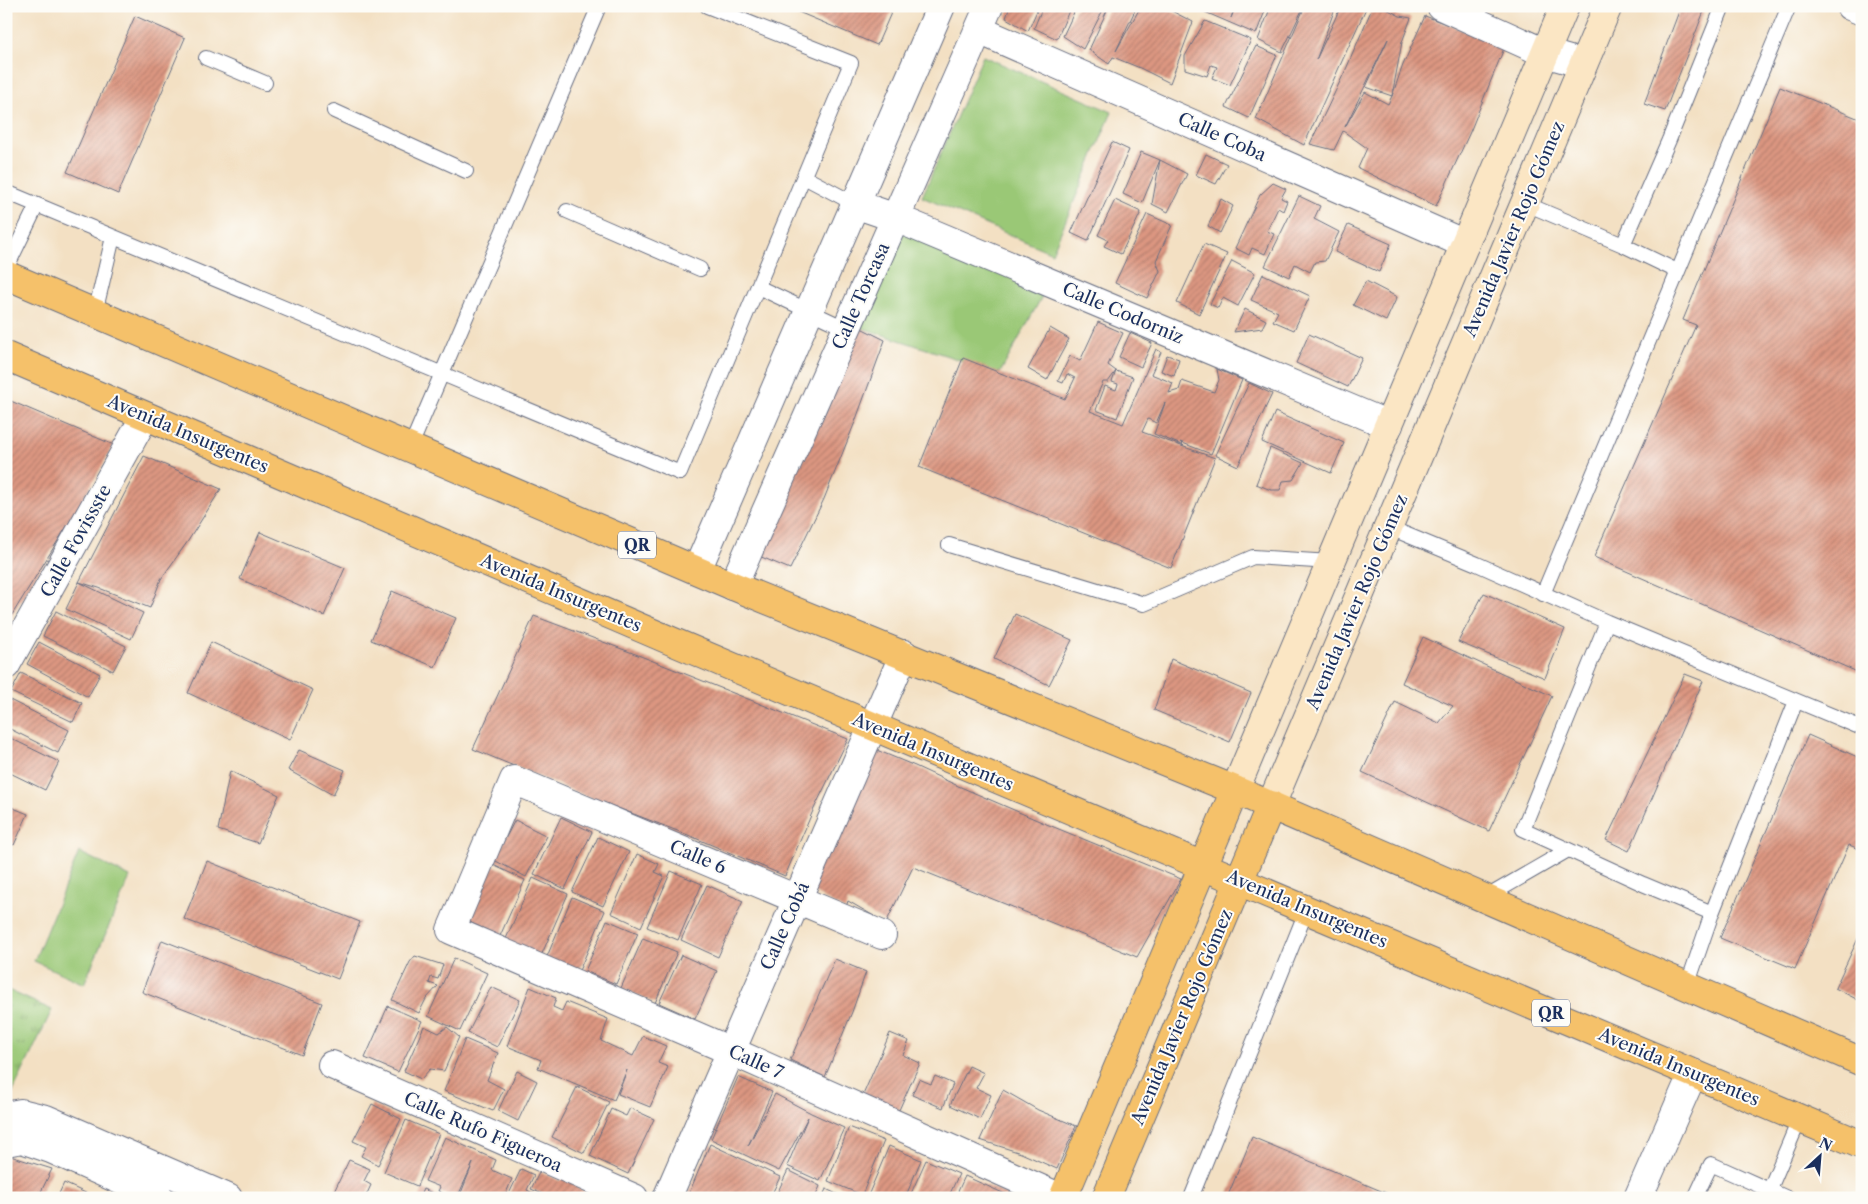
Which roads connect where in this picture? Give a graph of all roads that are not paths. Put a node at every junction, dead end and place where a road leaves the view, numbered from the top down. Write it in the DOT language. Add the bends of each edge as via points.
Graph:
graph roads {
  1 [pos="599,6"];
  2 [pos="707,6"];
  3 [pos="941,6"];
  4 [pos="1441,6"];
  5 [pos="1565,6"];
  6 [pos="1608,6"];
  7 [pos="1723,6"];
  8 [pos="1789,6"];
  9 [pos="1850,6"];
  10 [pos="1862,11"];
  11 [pos="984,18"];
  12 [pos="1545,53"];
  13 [pos="206,58"];
  14 [pos="1583,64"];
  15 [pos="265,83"];
  16 [pos="334,111"];
  17 [pos="466,171"];
  18 [pos="804,177"];
  19 [pos="6,192"];
  20 [pos="1524,203"];
  21 [pos="855,204"];
  22 [pos="37,205"];
  23 [pos="567,211"];
  24 [pos="896,218"];
  25 [pos="113,237"];
  26 [pos="1465,244"];
  27 [pos="1623,244"];
  28 [pos="6,269"];
  29 [pos="700,269"];
  30 [pos="1677,271"];
  31 [pos="6,275"];
  32 [pos="758,287"];
  33 [pos="809,310"];
  34 [pos="95,313"];
  35 [pos="847,329"];
  36 [pos="6,356"];
  37 [pos="443,375"];
  38 [pos="145,416"];
  39 [pos="1389,424"];
  40 [pos="410,448"];
  41 [pos="1388,527"];
  42 [pos="949,544"];
  43 [pos="1331,562"];
  44 [pos="697,570"];
  45 [pos="733,586"];
  46 [pos="1543,594"];
  47 [pos="1607,622"];
  48 [pos="14,633"];
  49 [pos="904,654"];
  50 [pos="6,665"];
  51 [pos="1796,701"];
  52 [pos="872,727"];
  53 [pos="1862,728"];
  54 [pos="1235,790"];
  55 [pos="1271,805"];
  56 [pos="1568,850"];
  57 [pos="1204,865"];
  58 [pos="1240,880"];
  59 [pos="798,898"];
  60 [pos="1485,898"];
  61 [pos="1307,909"];
  62 [pos="1712,913"];
  63 [pos="450,930"];
  64 [pos="882,935"];
  65 [pos="1687,986"];
  66 [pos="731,1051"];
  67 [pos="1862,1062"];
  68 [pos="332,1065"];
  69 [pos="1693,1073"];
  70 [pos="6,1116"];
  71 [pos="1800,1118"];
  72 [pos="6,1142"];
  73 [pos="1862,1144"];
  74 [pos="1768,1194"];
  75 [pos="160,1198"];
  76 [pos="228,1198"];
  77 [pos="634,1198"];
  78 [pos="667,1198"];
  79 [pos="1062,1198"];
  80 [pos="1106,1198"];
  81 [pos="1192,1198"];
  82 [pos="1638,1198"];
  83 [pos="1695,1198"];
  84 [pos="1787,1198"];
  1 -- 37 [label="lane"];
  2 -- 18 [label="lane" via="852,63"];
  3 -- 21 [label="street"];
  4 -- 12 [label="street"];
  5 -- 12 [label="main road"];
  6 -- 14 [label="main road, Avenida Javier Rojo Gómez"];
  7 -- 27 [label="lane"];
  8 -- 30 [label="lane"];
  9 -- 10 [label="street"];
  11 -- 24 [label="street, Calle Torcasa"];
  11 -- 26 [label="street, Calle Coba"];
  12 -- 14 [label="street"];
  12 -- 26 [label="main road"];
  13 -- 15 [label="lane"];
  14 -- 20 [label="main road, Avenida Javier Rojo Gómez"];
  16 -- 17 [label="lane"];
  18 -- 21 [label="lane"];
  18 -- 32 [label="lane"];
  19 -- 22 [label="lane"];
  20 -- 27 [label="lane"];
  20 -- 41 [label="main road, Avenida Javier Rojo Gómez"];
  21 -- 24 [label="street, Calle Codorniz"];
  21 -- 33 [label="street"];
  22 -- 25 [label="lane"];
  22 -- 28 [label="lane"];
  23 -- 29 [label="lane"];
  24 -- 35 [label="street, Calle Torcasa"];
  24 -- 39 [label="street, Calle Codorniz"];
  25 -- 34 [label="lane"];
  25 -- 37 [label="lane"];
  26 -- 39 [label="main road"];
  27 -- 30 [label="lane"];
  30 -- 46 [label="lane"];
  31 -- 34 [label="main road, QR"];
  32 -- 33 [label="lane"];
  32 -- 37 [label="lane" via="680,473"];
  33 -- 35 [label="lane"];
  33 -- 44 [label="street"];
  34 -- 40 [label="main road, QR"];
  35 -- 45 [label="street, Calle Torcasa"];
  36 -- 38 [label="main road, Avenida Insurgentes / QR"];
  37 -- 40 [label="lane"];
  38 -- 48 [label="street, Calle Fovissste"];
  38 -- 52 [label="main road, Avenida Insurgentes / QR"];
  39 -- 43 [label="main road"];
  40 -- 44 [label="main road, QR"];
  41 -- 46 [label="lane"];
  41 -- 55 [label="main road, Avenida Javier Rojo Gómez"];
  42 -- 43 [label="lane" via="1144,604 1253,557"];
  43 -- 54 [label="main road"];
  44 -- 45 [label="main road, QR"];
  45 -- 49 [label="main road, QR"];
  46 -- 47 [label="lane"];
  47 -- 51 [label="lane"];
  47 -- 56 [label="lane" via="1523,829"];
  48 -- 50 [label="street, Calle Fovissste"];
  49 -- 52 [label="street, Calle Cobá"];
  49 -- 54 [label="main road, QR"];
  51 -- 53 [label="lane"];
  51 -- 62 [label="lane"];
  52 -- 57 [label="main road, Avenida Insurgentes / QR"];
  52 -- 59 [label="street, Calle Cobá"];
  54 -- 55 [label="main road, QR"];
  54 -- 57 [label="main road"];
  55 -- 58 [label="main road, Avenida Javier Rojo Gómez"];
  55 -- 60 [label="main road, QR"];
  56 -- 60 [label="lane"];
  56 -- 62 [label="lane"];
  57 -- 58 [label="main road, Avenida Insurgentes / QR"];
  57 -- 79 [label="main road"];
  58 -- 61 [label="main road, Avenida Insurgentes / QR"];
  58 -- 80 [label="main road, Avenida Javier Rojo Gómez"];
  59 -- 63 [label="street, Calle 6" via="514,780"];
  59 -- 64 [label="street, Calle 6"];
  59 -- 66 [label="street, Calle Cobá"];
  60 -- 65 [label="main road, QR"];
  61 -- 69 [label="main road, Avenida Insurgentes / QR"];
  61 -- 81 [label="lane"];
  62 -- 65 [label="lane"];
  63 -- 66 [label="street, Calle 7"];
  65 -- 67 [label="main road, QR"];
  66 -- 78 [label="street, Calle Cobá"];
  66 -- 79 [label="street, Calle 7"];
  68 -- 77 [label="street, Calle Rufo Figueroa"];
  69 -- 71 [label="main road, Avenida Insurgentes / QR"];
  69 -- 82 [label="street"];
  70 -- 76 [label="street" via="21,1113 46,1119"];
  71 -- 73 [label="main road, Avenida Insurgentes / QR"];
  71 -- 74 [label="lane"];
  72 -- 75 [label="street" via="22,1139 51,1149"];
  74 -- 83 [label="lane" via="1712,1164"];
  74 -- 84 [label="lane"];
}
